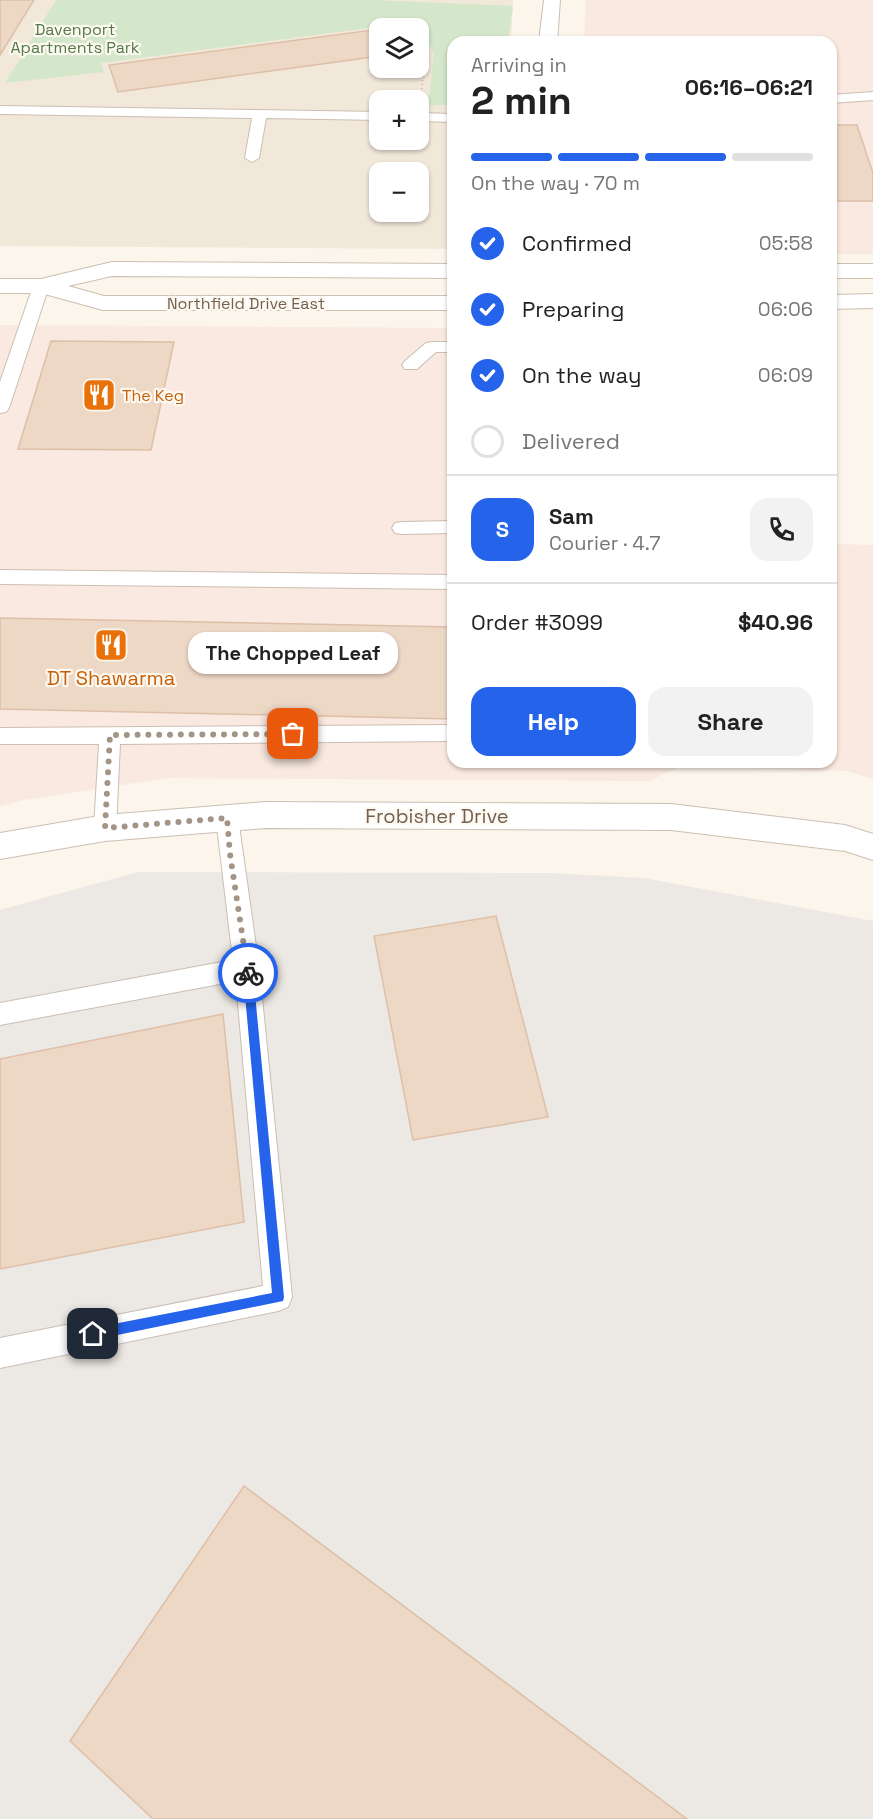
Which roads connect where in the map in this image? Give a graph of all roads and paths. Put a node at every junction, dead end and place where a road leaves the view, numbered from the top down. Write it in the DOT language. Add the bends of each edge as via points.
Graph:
graph roads {
  1 [pos="552,0"];
  2 [pos="549,36"];
  3 [pos="873,96"];
  4 [pos="837,99"];
  5 [pos="0,110"];
  6 [pos="260,114"];
  7 [pos="369,116"];
  8 [pos="429,117"];
  9 [pos="447,118"];
  10 [pos="252,158"];
  11 [pos="447,271"];
  12 [pos="837,271"];
  13 [pos="873,271"];
  14 [pos="0,286"];
  15 [pos="41,286"];
  16 [pos="837,302"];
  17 [pos="873,302"];
  18 [pos="447,303"];
  19 [pos="447,347"];
  20 [pos="8,357"];
  21 [pos="411,364"];
  22 [pos="0,408"];
  23 [pos="447,527"];
  24 [pos="402,528"];
  25 [pos="0,577"];
  26 [pos="447,582"];
  27 [pos="447,733"];
  28 [pos="110,735"];
  29 [pos="0,736"];
  30 [pos="227,818"];
  31 [pos="105,828"];
  32 [pos="0,846"];
  33 [pos="873,847"];
  34 [pos="247,968"];
  35 [pos="0,1014"];
  36 [pos="0,1353"];
  1 -- 2 [label="main road"];
  3 -- 4 [label="lane"];
  5 -- 6 [label="lane"];
  6 -- 7 [label="lane"];
  6 -- 10 [label="lane"];
  8 -- 9 [label="lane"];
  11 -- 15 [label="main road, Northfield Drive East" via="112,269"];
  12 -- 13 [label="main road"];
  14 -- 15 [label="main road, Northfield Drive East"];
  15 -- 18 [label="main road, Northfield Drive East" via="103,303"];
  15 -- 20 [label="lane"];
  16 -- 17 [label="main road"];
  19 -- 21 [label="lane" via="432,347"];
  20 -- 22 [label="lane"];
  23 -- 24 [label="lane"];
  25 -- 26 [label="lane"];
  27 -- 28 [label="lane"];
  28 -- 29 [label="lane"];
  28 -- 31 [label="lane"];
  30 -- 31 [label="main road, Frobisher Drive"];
  30 -- 33 [label="main road, Frobisher Drive" via="671,817 845,838"];
  30 -- 34 [label="lane"];
  31 -- 32 [label="main road, Frobisher Drive"];
  34 -- 35 [label="lane"];
  34 -- 36 [label="lane" via="278,1297"];
}
